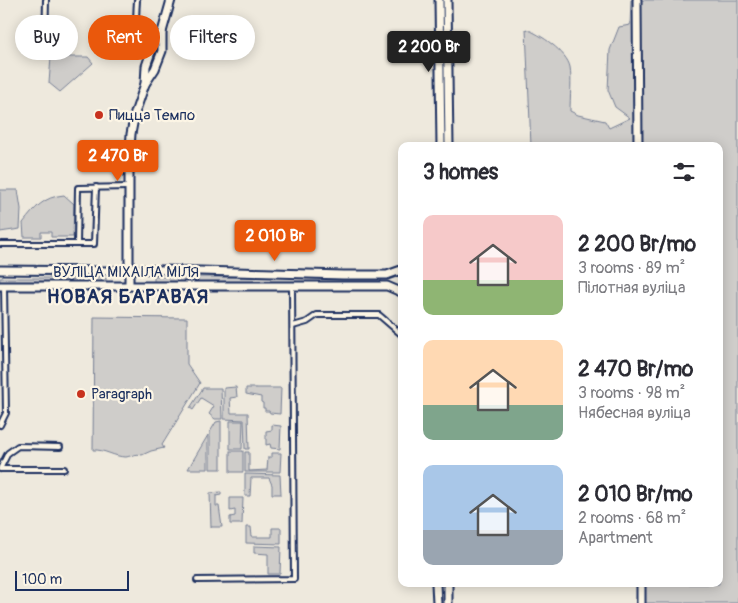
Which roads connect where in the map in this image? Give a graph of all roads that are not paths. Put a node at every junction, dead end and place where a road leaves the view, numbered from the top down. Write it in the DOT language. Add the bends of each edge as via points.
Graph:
graph roads {
  1 [pos="46,0"];
  2 [pos="137,0"];
  3 [pos="171,0"];
  4 [pos="440,0"];
  5 [pos="447,0"];
  6 [pos="637,0"];
  7 [pos="444,13"];
  8 [pos="46,15"];
  9 [pos="136,15"];
  10 [pos="162,32"];
  11 [pos="160,35"];
  12 [pos="148,60"];
  13 [pos="145,84"];
  14 [pos="440,142"];
  15 [pos="449,142"];
  16 [pos="638,142"];
  17 [pos="96,187"];
  18 [pos="129,187"];
  19 [pos="0,244"];
  20 [pos="77,244"];
  21 [pos="129,268"];
  22 [pos="0,270"];
  23 [pos="398,271"];
  24 [pos="2,286"];
  25 [pos="129,286"];
  26 [pos="292,286"];
  27 [pos="398,291"];
  28 [pos="292,326"];
  29 [pos="398,331"];
  30 [pos="0,425"];
  31 [pos="60,448"];
  32 [pos="0,469"];
  33 [pos="64,469"];
  34 [pos="197,580"];
  35 [pos="436,587"];
  36 [pos="448,587"];
  37 [pos="641,587"];
  38 [pos="436,603"];
  39 [pos="448,603"];
  40 [pos="641,603"];
  1 -- 8 [label="lane"];
  2 -- 9 [label="lane"];
  3 -- 10 [label="street"];
  4 -- 7 [label="street"];
  5 -- 7 [label="street"];
  6 -- 16 [label="street"];
  7 -- 14 [label="street"];
  7 -- 15 [label="street"];
  10 -- 11 [label="street"];
  10 -- 13 [label="street" via="162,51"];
  12 -- 13 [label="street"];
  13 -- 18 [label="street" via="131,134"];
  17 -- 18 [label="lane"];
  17 -- 20 [label="lane" via="94,244"];
  17 -- 20 [label="lane" via="78,188"];
  18 -- 21 [label="street"];
  19 -- 20 [label="lane"];
  21 -- 22 [label="street, ВУЛІЦА МІХАІЛА МІЛЯ" via="110,271"];
  21 -- 23 [label="street, ВУЛІЦА МІХАІЛА МІЛЯ" via="343,275 387,275"];
  21 -- 25 [label="street"];
  24 -- 25 [label="street, ВУЛІЦА МІХАІЛА МІЛЯ"];
  24 -- 30 [label="lane" via="6,413"];
  25 -- 26 [label="street, ВУЛІЦА МІХАІЛА МІЛЯ"];
  26 -- 27 [label="street, ВУЛІЦА МІХАІЛА МІЛЯ" via="387,286"];
  26 -- 28 [label="lane"];
  28 -- 29 [label="lane" via="317,315 379,315"];
  28 -- 34 [label="lane" via="294,579"];
  31 -- 32 [label="lane" via="18,446 8,453"];
  32 -- 33 [label="lane"];
  35 -- 38 [label="street"];
  36 -- 39 [label="street"];
  37 -- 40 [label="street"];
}
